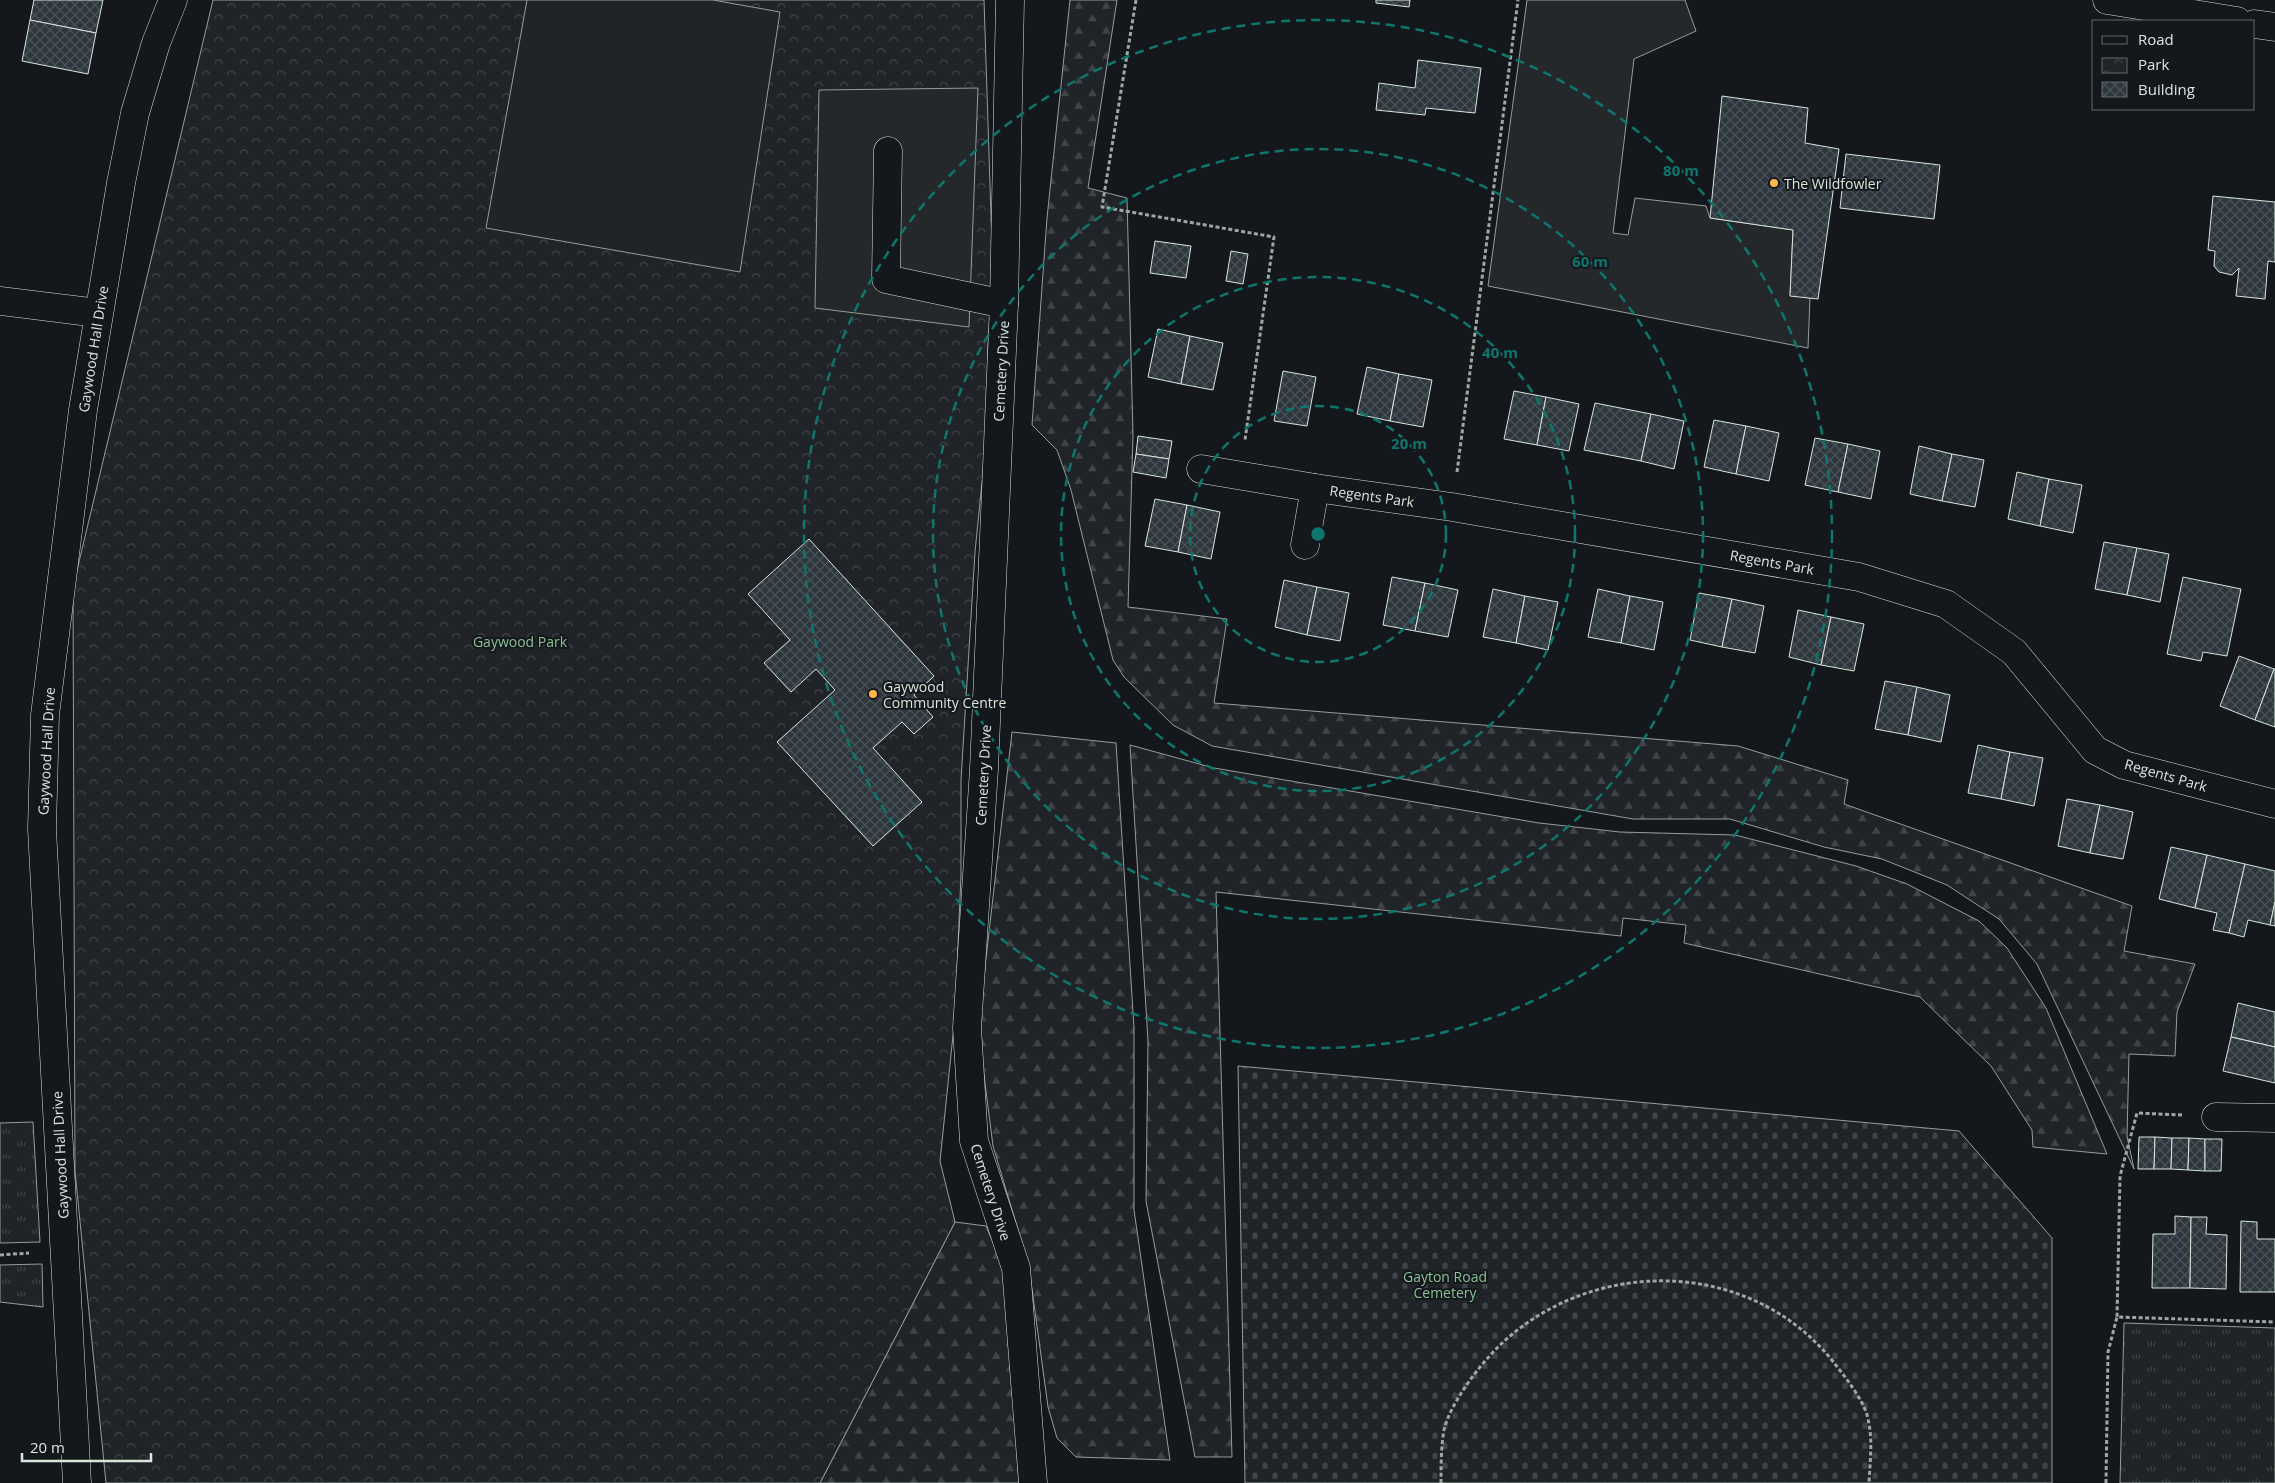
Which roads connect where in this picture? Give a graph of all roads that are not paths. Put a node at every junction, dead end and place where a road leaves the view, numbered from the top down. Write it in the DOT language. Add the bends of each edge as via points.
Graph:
graph roads {
  1 [pos="173,0"];
  2 [pos="1010,0"];
  3 [pos="2107,0"];
  4 [pos="2231,20"];
  5 [pos="2255,24"];
  6 [pos="2275,28"];
  7 [pos="888,151"];
  8 [pos="0,301"];
  9 [pos="1004,304"];
  10 [pos="98,314"];
  11 [pos="1201,469"];
  12 [pos="1315,488"];
  13 [pos="1305,545"];
  14 [pos="2275,804"];
  15 [pos="2216,1117"];
  16 [pos="2275,1118"];
  17 [pos="77,1483"];
  18 [pos="1033,1483"];
  1 -- 10 [label="street, Gaywood Hall Drive" via="135,113"];
  2 -- 9 [label="street, Cemetery Drive"];
  3 -- 4 [label="street"];
  5 -- 6 [label="street"];
  7 -- 9 [label="street" via="886,279"];
  8 -- 10 [label="street"];
  9 -- 18 [label="street, Cemetery Drive" via="984,769 966,1028 974,1141 1016,1268"];
  10 -- 17 [label="street, Gaywood Hall Drive" via="45,715 42,829"];
  11 -- 12 [label="street, Regents Park"];
  12 -- 13 [label="street"];
  12 -- 14 [label="street, Regents Park" via="1452,507 1859,577 1946,604 2014,652 2095,750 2124,765"];
  15 -- 16 [label="street"];
}
